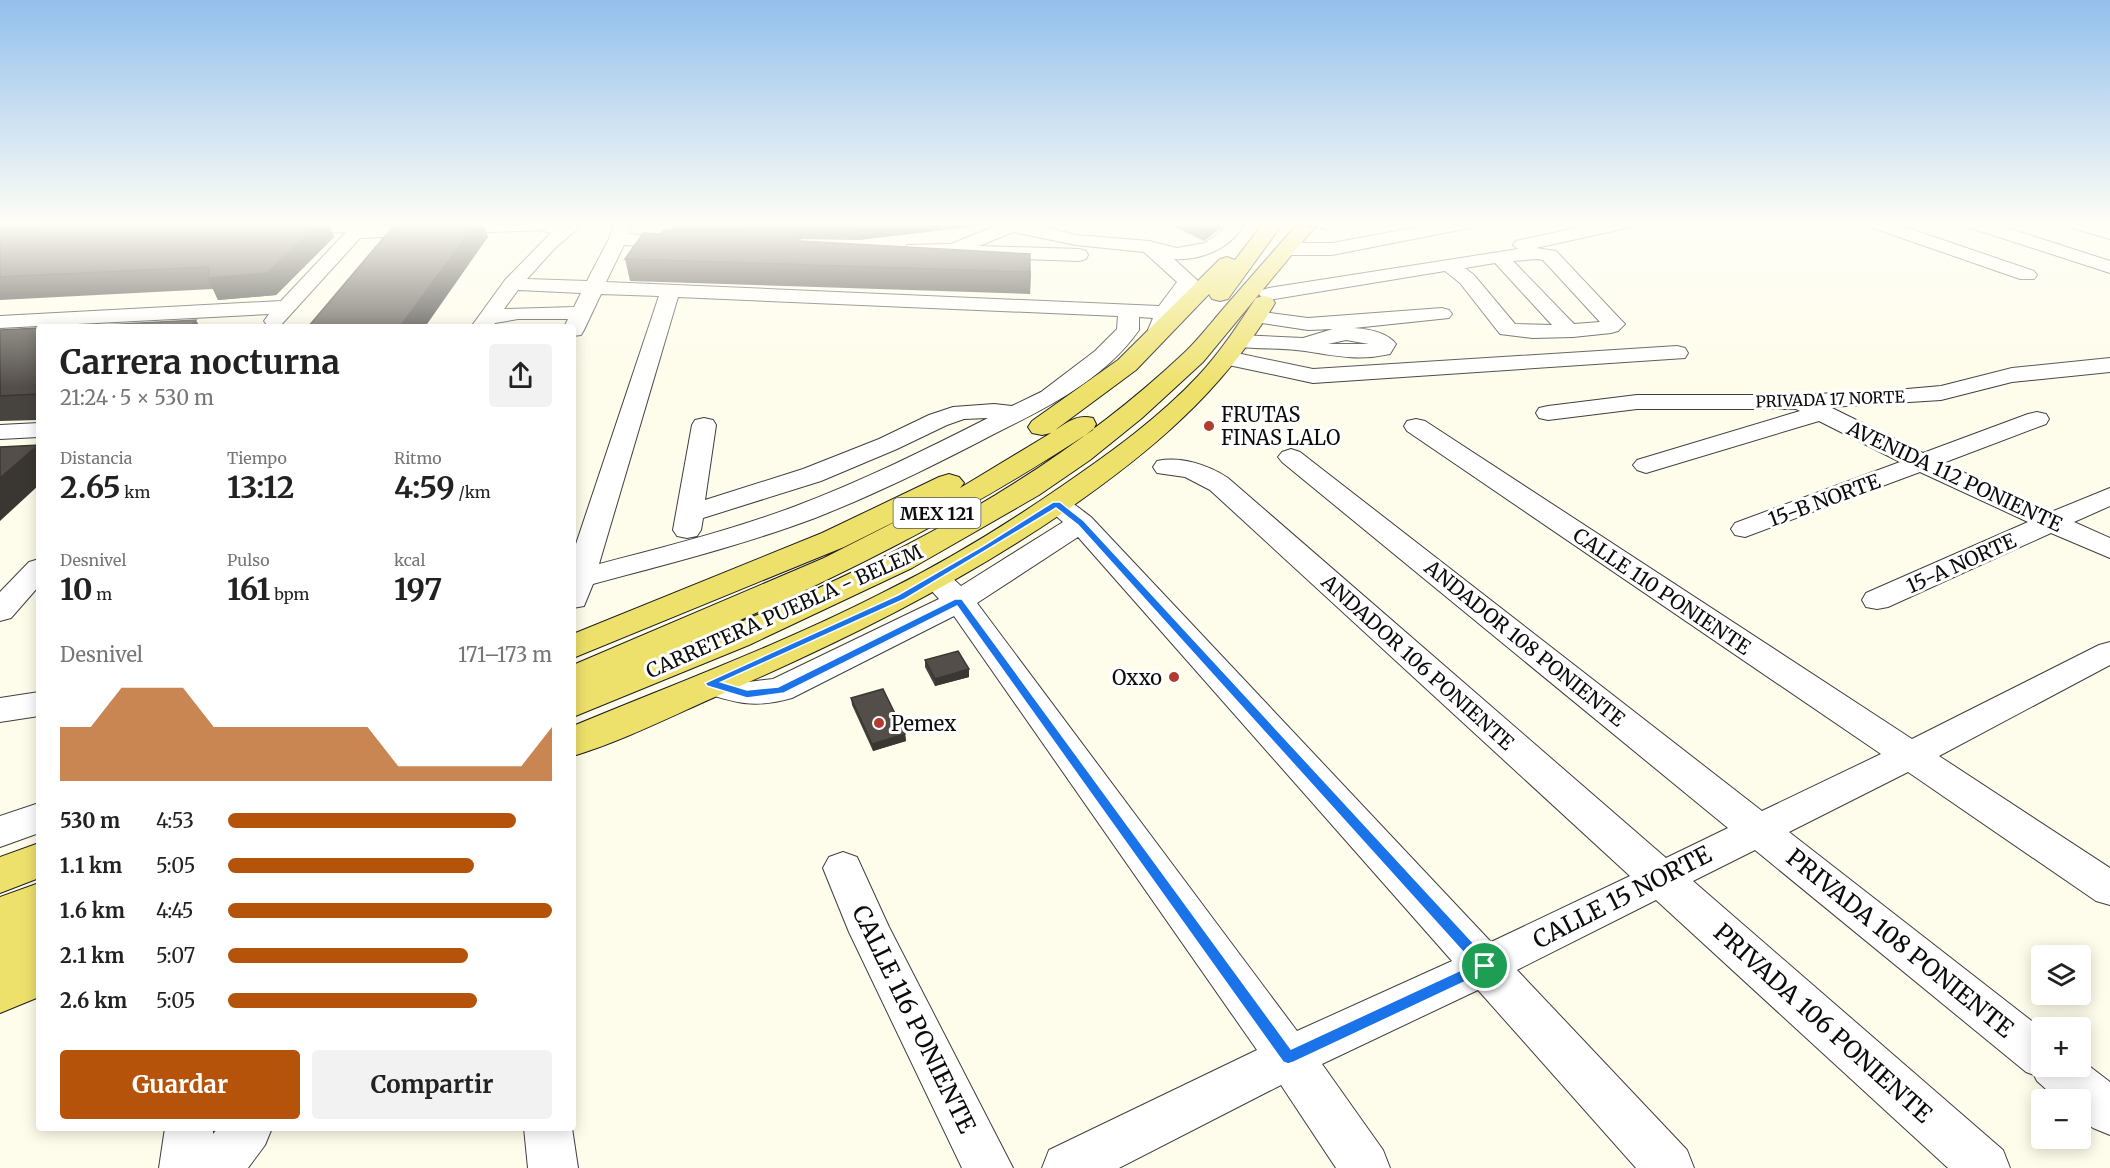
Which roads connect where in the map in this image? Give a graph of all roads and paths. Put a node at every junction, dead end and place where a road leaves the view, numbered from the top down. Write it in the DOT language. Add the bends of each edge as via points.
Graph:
graph roads {
  1 [pos="314,278"];
  2 [pos="518,278"];
  3 [pos="598,278"];
  4 [pos="1185,278"];
  5 [pos="1211,278"];
  6 [pos="1242,278"];
  7 [pos="1262,278"];
  8 [pos="1271,278"];
  9 [pos="1282,278"];
  10 [pos="1337,278"];
  11 [pos="1362,278"];
  12 [pos="1465,278"];
  13 [pos="1519,278"];
  14 [pos="1571,278"];
  15 [pos="512,284"];
  16 [pos="593,288"];
  17 [pos="1259,291"];
  18 [pos="670,292"];
  19 [pos="1393,292"];
  20 [pos="287,307"];
  21 [pos="1129,311"];
  22 [pos="1442,314"];
  23 [pos="0,322"];
  24 [pos="577,322"];
  25 [pos="485,323"];
  26 [pos="1162,323"];
  27 [pos="271,324"];
  28 [pos="1568,330"];
  29 [pos="1306,345"];
  30 [pos="1677,353"];
  31 [pos="2110,365"];
  32 [pos="1049,397"];
  33 [pos="1083,398"];
  34 [pos="1810,407"];
  35 [pos="1548,413"];
  36 [pos="1015,414"];
  37 [pos="2037,419"];
  38 [pos="704,425"];
  39 [pos="1416,426"];
  40 [pos="36,430"];
  41 [pos="0,432"];
  42 [pos="1291,457"];
  43 [pos="1922,463"];
  44 [pos="1646,465"];
  45 [pos="1166,467"];
  46 [pos="2110,496"];
  47 [pos="691,513"];
  48 [pos="1069,513"];
  49 [pos="2052,522"];
  50 [pos="1745,529"];
  51 [pos="2110,549"];
  52 [pos="683,551"];
  53 [pos="24,584"];
  54 [pos="577,589"];
  55 [pos="947,589"];
  56 [pos="1877,600"];
  57 [pos="0,611"];
  58 [pos="576,646"];
  59 [pos="2110,652"];
  60 [pos="576,678"];
  61 [pos="711,683"];
  62 [pos="36,704"];
  63 [pos="0,710"];
  64 [pos="577,727"];
  65 [pos="1909,756"];
  66 [pos="28,826"];
  67 [pos="1758,829"];
  68 [pos="843,868"];
  69 [pos="0,875"];
  70 [pos="1661,878"];
  71 [pos="2110,889"];
  72 [pos="36,902"];
  73 [pos="0,917"];
  74 [pos="36,934"];
  75 [pos="0,949"];
  76 [pos="1485,966"];
  77 [pos="36,976"];
  78 [pos="0,992"];
  79 [pos="2031,1048"];
  80 [pos="1288,1057"];
  81 [pos="2067,1077"];
  82 [pos="2110,1112"];
  83 [pos="189,1131"];
  84 [pos="246,1131"];
  85 [pos="548,1131"];
  86 [pos="184,1168"];
  87 [pos="218,1168"];
  88 [pos="553,1168"];
  89 [pos="988,1168"];
  90 [pos="1067,1168"];
  91 [pos="1365,1168"];
  92 [pos="1669,1168"];
  93 [pos="1985,1168"];
  1 -- 20 [label="street"];
  2 -- 15 [label="street"];
  3 -- 16 [label="street"];
  4 -- 26 [label="street" via="1188,281"];
  5 -- 26 [label="main road"];
  6 -- 17 [label="main road"];
  7 -- 17 [label="main road, CARRETERA PUEBLA - BELEM / MEX 121"];
  8 -- 17 [label="main road, CARRETERA PUEBLA - BELEM / MEX 121"];
  9 -- 17 [label="street"];
  10 -- 17 [label="street"];
  11 -- 17 [label="street"];
  12 -- 28 [label="street" via="1508,329"];
  13 -- 28 [label="street"];
  14 -- 28 [label="street" via="1614,324"];
  15 -- 16 [label="street"];
  15 -- 25 [label="street"];
  16 -- 18 [label="street"];
  16 -- 24 [label="street"];
  17 -- 19 [label="street"];
  17 -- 22 [label="street" via="1308,324"];
  17 -- 29 [label="street"];
  17 -- 30 [label="street" via="1313,376"];
  17 -- 48 [label="main road" via="1188,400"];
  17 -- 60 [label="main road, CARRETERA PUEBLA - BELEM / MEX 121" via="1189,331 1108,406 1026,462 910,528 770,596"];
  17 -- 64 [label="main road, CARRETERA PUEBLA - BELEM / MEX 121" via="1133,412 1029,489 891,566 736,637"];
  18 -- 21 [label="street"];
  18 -- 54 [label="street"];
  20 -- 23 [label="street"];
  20 -- 27 [label="street"];
  21 -- 26 [label="street"];
  21 -- 32 [label="street" via="1128,330 1103,356"];
  24 -- 25 [label="street" via="518,313"];
  26 -- 33 [label="main road" via="1127,365"];
  31 -- 34 [label="street, PRIVADA 17 NORTE" via="2012,375 1941,393"];
  32 -- 33 [label="street"];
  32 -- 36 [label="street"];
  33 -- 58 [label="main road" via="1036,432 953,480 833,540"];
  34 -- 35 [label="street, PRIVADA 17 NORTE" via="1637,402"];
  34 -- 43 [label="street, AVENIDA 112 PONIENTE"];
  34 -- 44 [label="street"];
  36 -- 47 [label="street" via="962,412 812,475"];
  36 -- 52 [label="street" via="916,464 805,512"];
  37 -- 43 [label="street, 15-B NORTE"];
  38 -- 47 [label="street"];
  39 -- 65 [label="street, CALLE 110 PONIENTE"];
  40 -- 41 [label="street"];
  42 -- 67 [label="street, ANDADOR 108 PONIENTE"];
  43 -- 49 [label="street, AVENIDA 112 PONIENTE"];
  43 -- 50 [label="street, 15-B NORTE"];
  45 -- 70 [label="street, ANDADOR 106 PONIENTE" via="1186,468 1219,484"];
  46 -- 49 [label="street, 15-A NORTE"];
  47 -- 52 [label="street"];
  48 -- 55 [label="main road"];
  48 -- 76 [label="street"];
  49 -- 51 [label="street, AVENIDA 112 PONIENTE"];
  49 -- 56 [label="street, 15-A NORTE"];
  52 -- 54 [label="street"];
  53 -- 57 [label="street"];
  55 -- 61 [label="street" via="780,690 747,694"];
  55 -- 80 [label="street"];
  59 -- 65 [label="street, CALLE 15 NORTE"];
  61 -- 64 [label="main road"];
  62 -- 63 [label="street"];
  65 -- 67 [label="street, CALLE 15 NORTE"];
  65 -- 71 [label="street, CALLE 110 PONIENTE"];
  66 -- 69 [label="main road"];
  67 -- 70 [label="street, CALLE 15 NORTE"];
  67 -- 79 [label="street, PRIVADA 108 PONIENTE"];
  68 -- 89 [label="street, CALLE 116 PONIENTE" via="870,932"];
  70 -- 76 [label="street, CALLE 15 NORTE"];
  70 -- 93 [label="street, PRIVADA 106 PONIENTE"];
  72 -- 73 [label="main road"];
  74 -- 75 [label="main road"];
  76 -- 80 [label="street, CALLE 15 NORTE"];
  76 -- 92 [label="street"];
  77 -- 78 [label="main road"];
  80 -- 90 [label="street, CALLE 15 NORTE"];
  80 -- 91 [label="street"];
  81 -- 82 [label="street"];
  83 -- 86 [label="street"];
  84 -- 87 [label="street"];
  85 -- 88 [label="street"];
}
